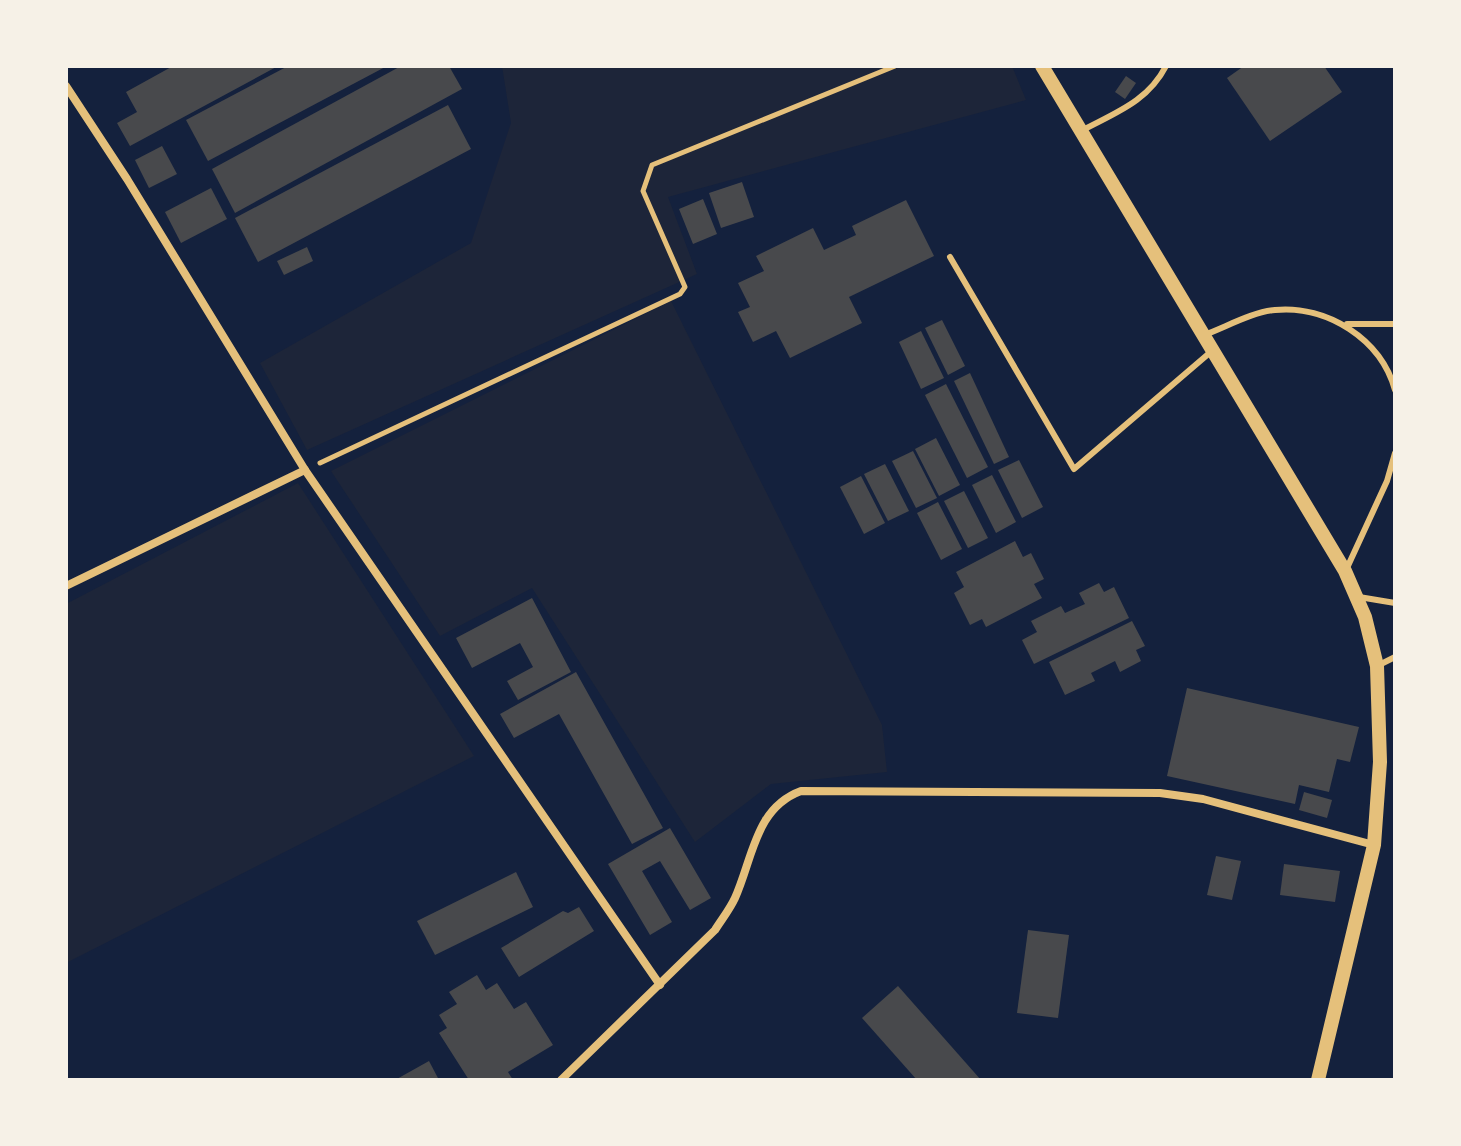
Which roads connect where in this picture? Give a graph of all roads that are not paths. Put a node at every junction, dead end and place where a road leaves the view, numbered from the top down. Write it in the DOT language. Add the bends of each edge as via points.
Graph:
graph roads {
  1 [pos="1042,66"];
  2 [pos="1166,66"];
  3 [pos="66,86"];
  4 [pos="1080,132"];
  5 [pos="950,257"];
  6 [pos="1346,324"];
  7 [pos="1395,324"];
  8 [pos="1204,335"];
  9 [pos="1213,350"];
  10 [pos="1395,390"];
  11 [pos="1395,453"];
  12 [pos="305,470"];
  13 [pos="1345,571"];
  14 [pos="66,586"];
  15 [pos="1356,596"];
  16 [pos="1395,603"];
  17 [pos="1395,657"];
  18 [pos="1377,666"];
  19 [pos="1374,845"];
  20 [pos="660,985"];
  21 [pos="561,1080"];
  22 [pos="1318,1080"];
  1 -- 4 [label="street"];
  2 -- 4 [label="lane" via="1142,100"];
  3 -- 12 [label="street"];
  4 -- 8 [label="street"];
  5 -- 9 [label="lane" via="1074,469"];
  6 -- 7 [label="lane"];
  6 -- 8 [label="lane" via="1302,311 1273,310"];
  6 -- 10 [label="lane" via="1377,355"];
  8 -- 9 [label="street"];
  9 -- 13 [label="street"];
  11 -- 13 [label="lane"];
  12 -- 14 [label="street"];
  12 -- 20 [label="street"];
  13 -- 15 [label="street"];
  15 -- 16 [label="lane"];
  15 -- 18 [label="street"];
  17 -- 18 [label="lane"];
  18 -- 19 [label="street" via="1380,762"];
  19 -- 20 [label="street" via="1203,799 1160,793 801,791 786,796 765,818 734,900 715,930"];
  19 -- 22 [label="street"];
  20 -- 21 [label="street"];
}
